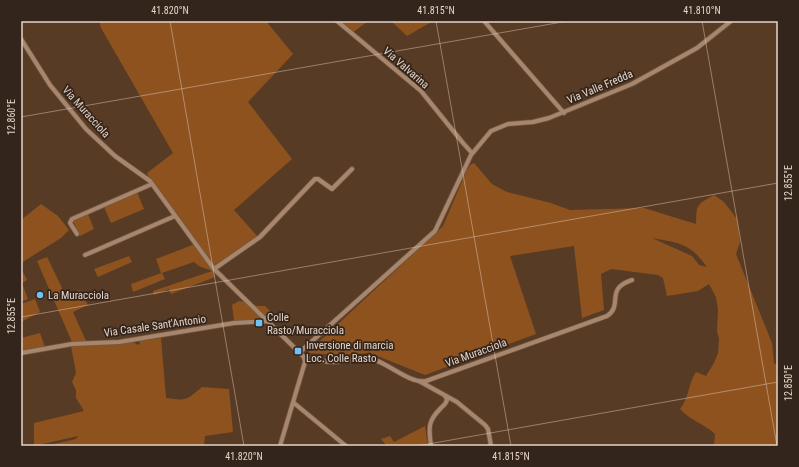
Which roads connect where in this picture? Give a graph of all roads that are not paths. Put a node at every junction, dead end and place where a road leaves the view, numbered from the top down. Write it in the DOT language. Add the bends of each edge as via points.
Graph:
graph roads {
  1 [pos="337,21"];
  2 [pos="484,21"];
  3 [pos="731,21"];
  4 [pos="21,39"];
  5 [pos="564,113"];
  6 [pos="472,153"];
  7 [pos="352,169"];
  8 [pos="152,184"];
  9 [pos="175,216"];
  10 [pos="77,234"];
  11 [pos="85,255"];
  12 [pos="214,269"];
  13 [pos="632,280"];
  14 [pos="267,321"];
  15 [pos="300,352"];
  16 [pos="21,353"];
  17 [pos="304,357"];
  18 [pos="419,381"];
  19 [pos="445,396"];
  20 [pos="294,403"];
  21 [pos="280,446"];
  22 [pos="346,446"];
  23 [pos="431,446"];
  24 [pos="491,446"];
  1 -- 6 [label="street, Via Valvarina" via="421,91"];
  2 -- 5 [label="street"];
  3 -- 5 [label="street, Via Valle Fredda" via="697,48 663,68"];
  4 -- 8 [label="street, Via Muracciola" via="50,85 86,129 115,156"];
  5 -- 6 [label="street, Via Valle Fredda" via="543,120 510,124 494,129"];
  6 -- 15 [label="street, Via Valle Fredda" via="435,231"];
  7 -- 12 [label="street" via="332,189 315,179 260,237"];
  8 -- 9 [label="street, Via Muracciola"];
  8 -- 10 [label="street" via="72,219 70,223"];
  9 -- 11 [label="street"];
  9 -- 12 [label="street, Via Muracciola"];
  12 -- 14 [label="street, Via Muracciola"];
  13 -- 18 [label="street, Via Muracciola" via="618,289 615,294 615,308 607,316 426,381"];
  14 -- 15 [label="street, Via Muracciola"];
  14 -- 16 [label="street, Via Casale Sant'Antonio" via="234,323 119,342 72,344"];
  15 -- 17 [label="street, Via Muracciola"];
  17 -- 18 [label="street" via="327,362 373,360"];
  17 -- 20 [label="street" via="305,362"];
  18 -- 19 [label="street"];
  19 -- 23 [label="street" via="447,403 436,413 428,428"];
  19 -- 24 [label="street" via="457,402 488,429"];
  20 -- 21 [label="street"];
  20 -- 22 [label="street"];
}
